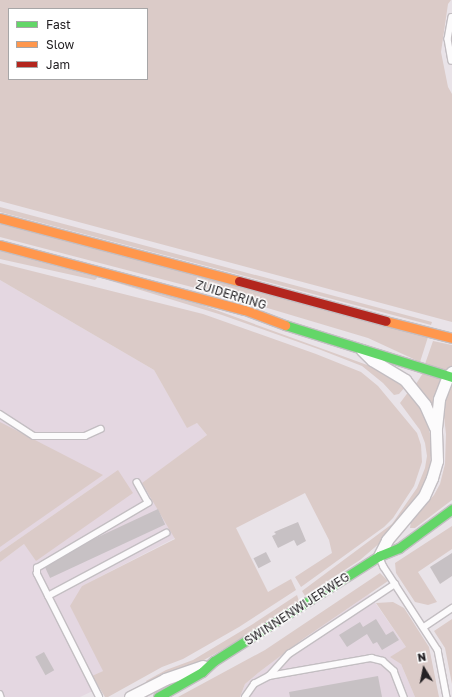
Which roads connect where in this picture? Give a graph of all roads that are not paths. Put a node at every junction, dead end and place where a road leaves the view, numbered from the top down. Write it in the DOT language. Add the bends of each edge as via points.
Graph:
graph roads {
  1 [pos="452,17"];
  2 [pos="452,61"];
  3 [pos="0,218"];
  4 [pos="0,245"];
  5 [pos="452,338"];
  6 [pos="362,350"];
  7 [pos="451,375"];
  8 [pos="0,414"];
  9 [pos="436,428"];
  10 [pos="101,429"];
  11 [pos="137,483"];
  12 [pos="452,508"];
  13 [pos="166,533"];
  14 [pos="379,556"];
  15 [pos="395,584"];
  16 [pos="48,596"];
  17 [pos="452,608"];
  18 [pos="424,626"];
  19 [pos="214,661"];
  20 [pos="269,676"];
  21 [pos="99,697"];
  22 [pos="130,697"];
  23 [pos="158,697"];
  24 [pos="245,697"];
  25 [pos="404,697"];
  26 [pos="446,697"];
  1 -- 2 [label="lane" via="448,39"];
  3 -- 5 [label="main road, ZUIDERRING"];
  4 -- 6 [label="main road, ZUIDERRING" via="245,310"];
  6 -- 7 [label="main road, ZUIDERRING"];
  6 -- 9 [label="street, SWINNENWIJERWEG" via="372,360 405,380 425,405"];
  7 -- 9 [label="street, SWINNENWIJERWEG" via="439,399"];
  8 -- 10 [label="lane" via="34,436 85,436"];
  9 -- 14 [label="street, SWINNENWIJERWEG" via="437,461 424,496 387,540"];
  11 -- 16 [label="lane" via="148,503 37,568 36,574"];
  12 -- 14 [label="main road, SWINNENWIJERWEG" via="399,548"];
  13 -- 16 [label="lane"];
  14 -- 15 [label="lane"];
  14 -- 19 [label="main road, SWINNENWIJERWEG"];
  15 -- 18 [label="lane"];
  15 -- 20 [label="lane" via="289,654"];
  16 -- 21 [label="lane"];
  17 -- 18 [label="lane"];
  18 -- 26 [label="lane" via="438,650"];
  19 -- 22 [label="street, SWINNENWIJERWEG" via="165,679"];
  19 -- 23 [label="main road, SWINNENWIJERWEG" via="202,672"];
  20 -- 24 [label="lane" via="254,684"];
  20 -- 25 [label="lane" via="371,658 384,661 394,671"];
}
